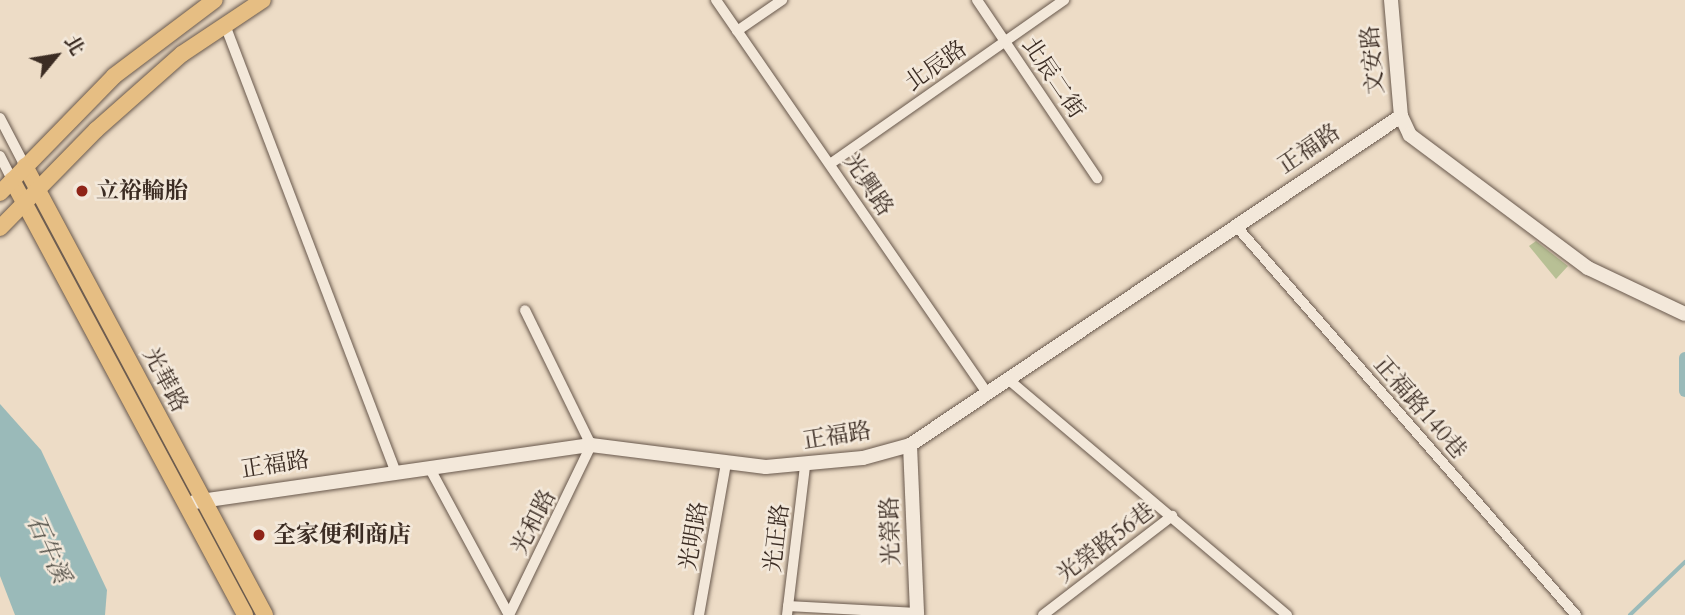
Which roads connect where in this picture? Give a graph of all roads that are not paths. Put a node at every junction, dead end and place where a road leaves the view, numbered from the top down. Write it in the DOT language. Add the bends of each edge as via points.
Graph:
graph roads {
  1 [pos="215,0"];
  2 [pos="263,0"];
  3 [pos="716,0"];
  4 [pos="782,0"];
  5 [pos="977,0"];
  6 [pos="1064,0"];
  7 [pos="1391,0"];
  8 [pos="225,25"];
  9 [pos="737,31"];
  10 [pos="1005,41"];
  11 [pos="1401,116"];
  12 [pos="0,118"];
  13 [pos="0,156"];
  14 [pos="830,164"];
  15 [pos="24,166"];
  16 [pos="1097,177"];
  17 [pos="12,180"];
  18 [pos="37,189"];
  19 [pos="0,193"];
  20 [pos="24,203"];
  21 [pos="1236,226"];
  22 [pos="0,228"];
  23 [pos="526,310"];
  24 [pos="1685,314"];
  25 [pos="1009,380"];
  26 [pos="987,393"];
  27 [pos="590,445"];
  28 [pos="910,445"];
  29 [pos="726,463"];
  30 [pos="805,466"];
  31 [pos="429,467"];
  32 [pos="395,470"];
  33 [pos="204,500"];
  34 [pos="185,505"];
  35 [pos="1171,516"];
  36 [pos="788,610"];
  37 [pos="917,614"];
  38 [pos="245,615"];
  39 [pos="265,615"];
  40 [pos="509,615"];
  41 [pos="699,615"];
  42 [pos="1043,615"];
  43 [pos="1287,615"];
  44 [pos="1576,615"];
  1 -- 15 [label="main road" via="114,76"];
  2 -- 8 [label="main road"];
  3 -- 9 [label="street, 光興路"];
  4 -- 9 [label="street"];
  5 -- 10 [label="street, 北辰二街"];
  6 -- 10 [label="street, 北辰路"];
  7 -- 11 [label="street, 文安路"];
  8 -- 18 [label="main road" via="182,54"];
  8 -- 32 [label="street"];
  9 -- 14 [label="street, 光興路"];
  10 -- 14 [label="street, 北辰路"];
  10 -- 16 [label="street, 北辰二街"];
  11 -- 21 [label="street, 正福路"];
  11 -- 24 [label="street" via="1410,135 1588,268"];
  12 -- 15 [label="street"];
  13 -- 17 [label="street"];
  14 -- 26 [label="street, 光興路"];
  15 -- 17 [label="main road"];
  15 -- 18 [label="main road, 光華路"];
  17 -- 19 [label="main road"];
  17 -- 20 [label="main road, 光華路"];
  18 -- 20 [label="main road"];
  18 -- 33 [label="main road, 光華路"];
  20 -- 22 [label="main road"];
  20 -- 34 [label="main road, 光華路"];
  21 -- 25 [label="street, 正福路"];
  21 -- 44 [label="street, 正福路140巷"];
  23 -- 27 [label="street"];
  25 -- 26 [label="street, 正福路"];
  25 -- 35 [label="street"];
  26 -- 28 [label="street, 正福路"];
  27 -- 29 [label="street, 正福路"];
  27 -- 31 [label="street, 正福路"];
  27 -- 40 [label="street, 光和路"];
  28 -- 30 [label="street, 正福路"];
  28 -- 37 [label="street, 光榮路"];
  29 -- 30 [label="street, 正福路"];
  29 -- 41 [label="street, 光明路"];
  30 -- 36 [label="street, 光正路"];
  31 -- 32 [label="street, 正福路"];
  31 -- 40 [label="street"];
  32 -- 33 [label="street, 正福路"];
  33 -- 34 [label="street, 正福路"];
  33 -- 39 [label="main road, 光華路"];
  34 -- 38 [label="main road, 光華路"];
  35 -- 42 [label="street, 光榮路56巷"];
  35 -- 43 [label="street, 光榮路56巷"];
  36 -- 37 [label="street"];
}
